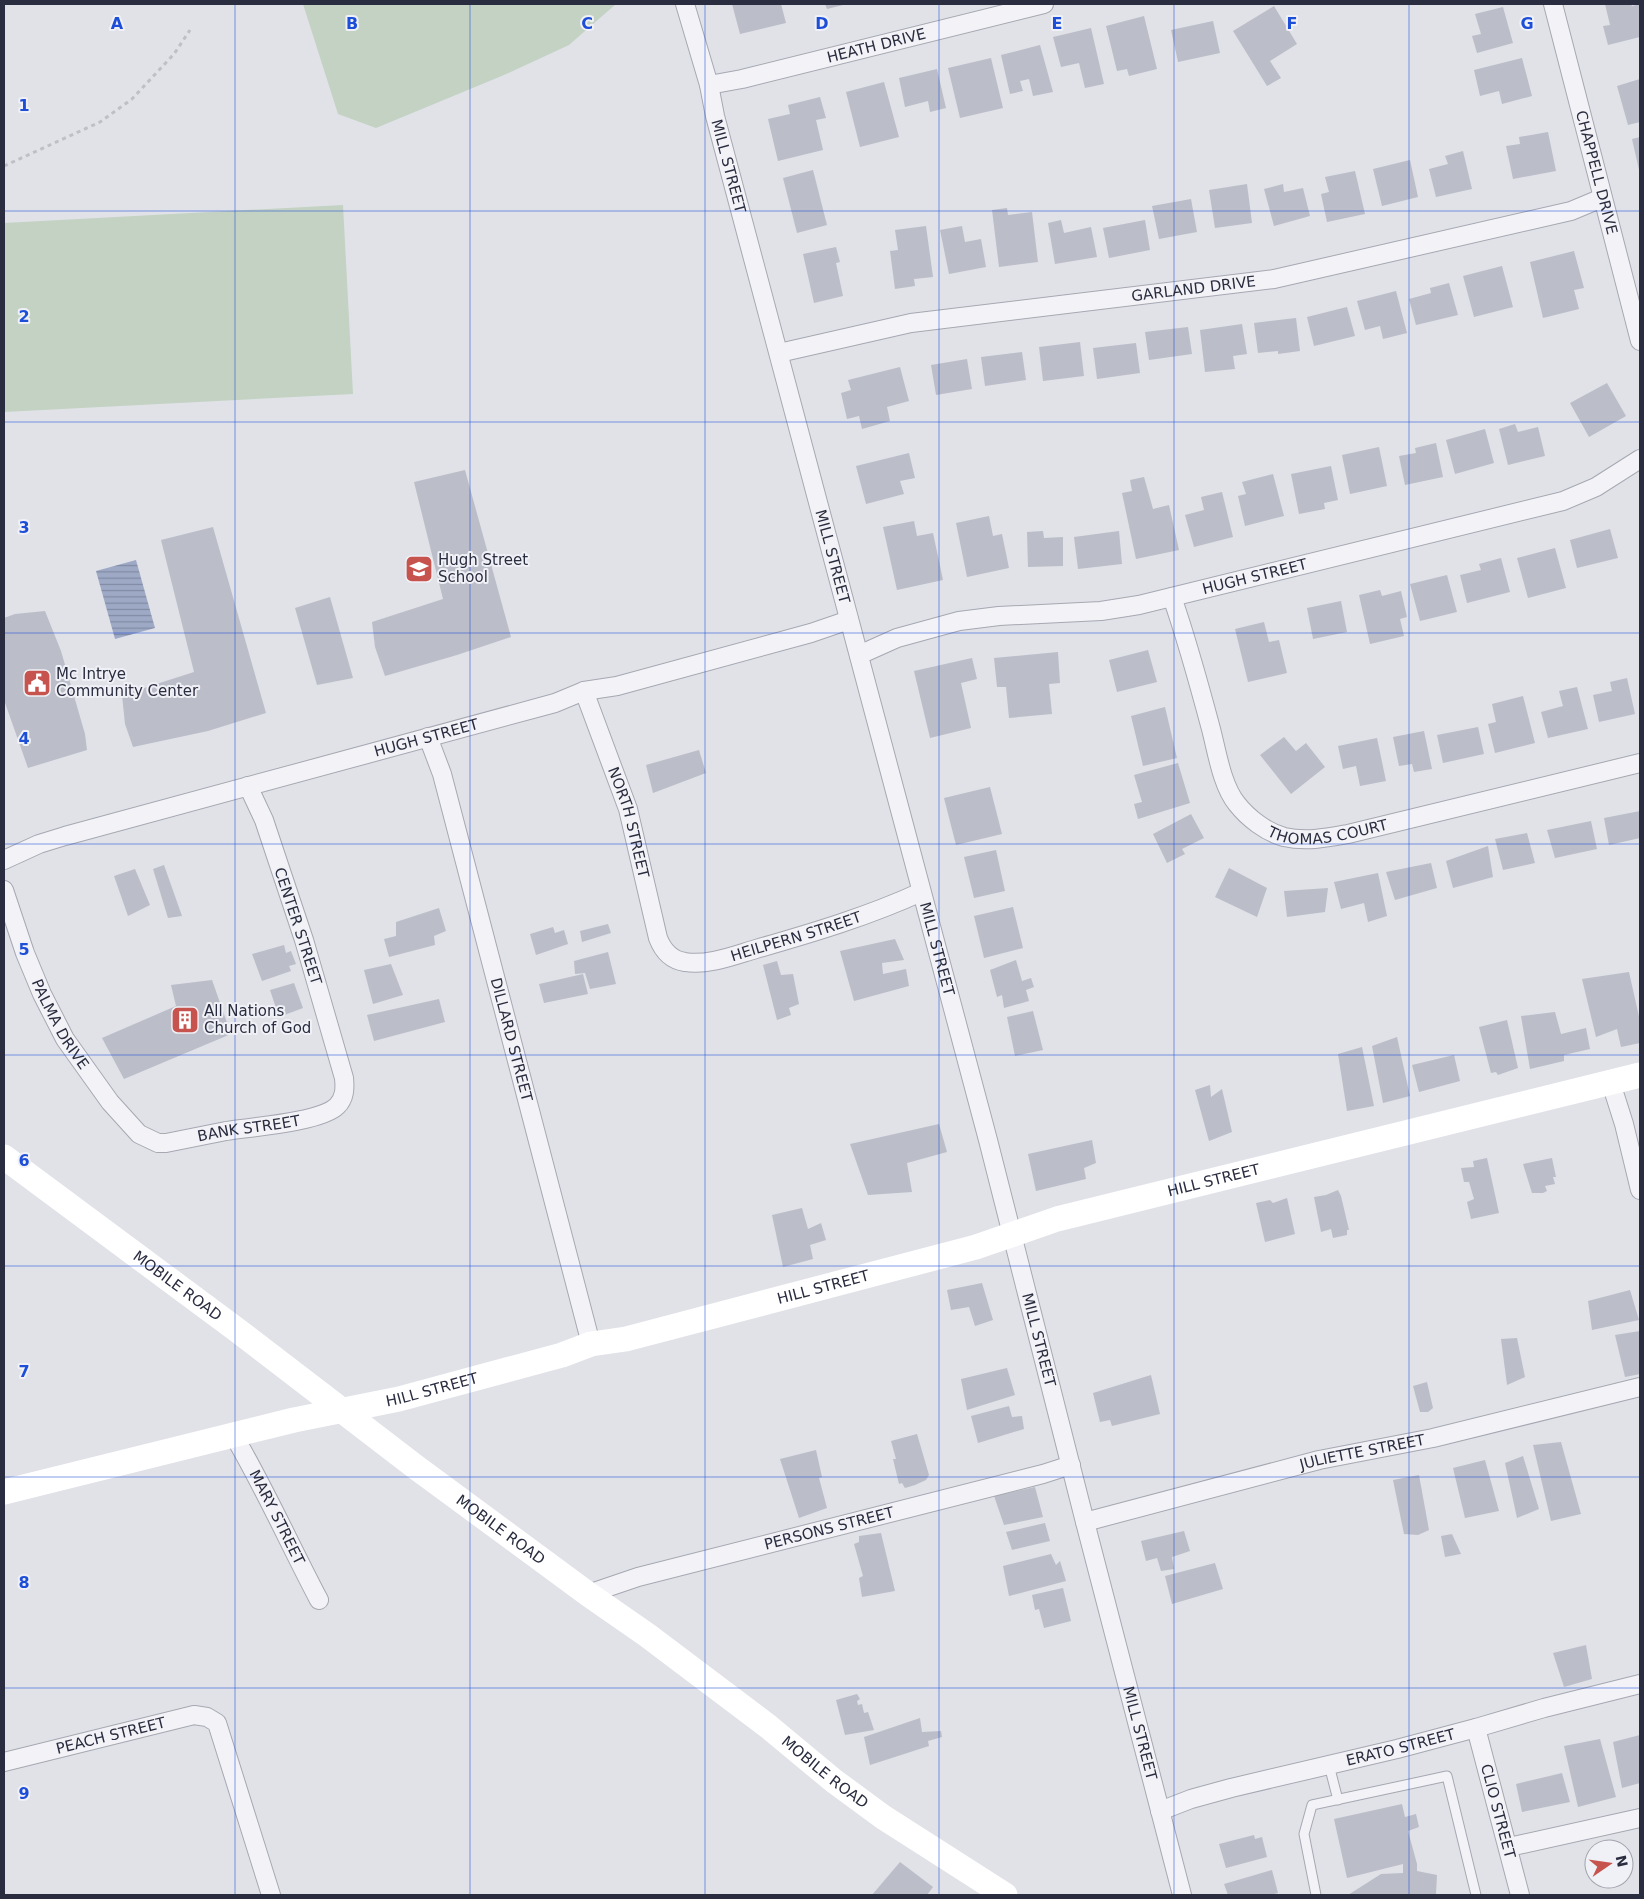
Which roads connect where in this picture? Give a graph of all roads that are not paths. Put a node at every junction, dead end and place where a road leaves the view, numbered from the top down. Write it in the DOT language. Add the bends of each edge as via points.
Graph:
graph roads {
  1 [pos="685,4"];
  2 [pos="1044,4"];
  3 [pos="1553,4"];
  4 [pos="708,85"];
  5 [pos="1602,198"];
  6 [pos="1640,341"];
  7 [pos="779,353"];
  8 [pos="1640,459"];
  9 [pos="1172,597"];
  10 [pos="849,620"];
  11 [pos="859,654"];
  12 [pos="584,691"];
  13 [pos="428,737"];
  14 [pos="1640,764"];
  15 [pos="248,786"];
  16 [pos="4,860"];
  17 [pos="4,890"];
  18 [pos="922,892"];
  19 [pos="669,955"];
  20 [pos="1640,1075"];
  21 [pos="1611,1083"];
  22 [pos="343,1098"];
  23 [pos="149,1140"];
  24 [pos="4,1157"];
  25 [pos="1640,1190"];
  26 [pos="1012,1235"];
  27 [pos="591,1344"];
  28 [pos="1640,1388"];
  29 [pos="342,1410"];
  30 [pos="234,1436"];
  31 [pos="1071,1465"];
  32 [pos="4,1492"];
  33 [pos="1085,1522"];
  34 [pos="588,1594"];
  35 [pos="319,1600"];
  36 [pos="1640,1684"];
  37 [pos="1476,1728"];
  38 [pos="4,1762"];
  39 [pos="1329,1765"];
  40 [pos="1338,1800"];
  41 [pos="1160,1811"];
  42 [pos="1640,1818"];
  43 [pos="1509,1847"];
  44 [pos="271,1895"];
  45 [pos="1004,1895"];
  46 [pos="1182,1895"];
  47 [pos="1316,1895"];
  48 [pos="1476,1895"];
  49 [pos="1520,1895"];
  1 -- 4 [label="street, MILL STREET"];
  2 -- 4 [label="street, HEATH DRIVE"];
  3 -- 5 [label="street, CHAPPELL DRIVE"];
  4 -- 7 [label="street, MILL STREET"];
  5 -- 6 [label="street, CHAPPELL DRIVE"];
  5 -- 7 [label="street, GARLAND DRIVE" via="1571,212 1274,280 912,323"];
  7 -- 10 [label="street, MILL STREET"];
  8 -- 9 [label="street, HUGH STREET" via="1596,487 1563,500"];
  9 -- 11 [label="street, HUGH STREET" via="1101,611 959,621 897,638"];
  9 -- 14 [label="street, THOMAS COURT" via="1185,632 1229,791 1254,820 1282,836 1315,840 1348,834"];
  10 -- 11 [label="street, MILL STREET"];
  10 -- 12 [label="street, HUGH STREET" via="617,686"];
  11 -- 18 [label="street, MILL STREET"];
  12 -- 13 [label="street, HUGH STREET" via="555,703"];
  12 -- 19 [label="street, NORTH STREET" via="628,809 658,938"];
  13 -- 15 [label="street, HUGH STREET"];
  13 -- 27 [label="street, DILLARD STREET" via="442,774"];
  15 -- 16 [label="street, HUGH STREET" via="38,844"];
  15 -- 22 [label="street, CENTER STREET" via="264,820 304,940 344,1078"];
  17 -- 23 [label="street, PALMA DRIVE" via="24,953 65,1039 110,1102 139,1134"];
  18 -- 19 [label="street, HEILPERN STREET" via="886,908 730,956 686,962"];
  18 -- 26 [label="street, MILL STREET"];
  20 -- 21 [label="street, HILL STREET"];
  21 -- 25 [label="street"];
  21 -- 26 [label="street, HILL STREET" via="1057,1219"];
  22 -- 23 [label="street, BANK STREET" via="329,1112 304,1119 166,1143"];
  24 -- 29 [label="street, MOBILE ROAD"];
  26 -- 27 [label="street, HILL STREET" via="636,1336"];
  26 -- 31 [label="street, MILL STREET"];
  27 -- 29 [label="street, HILL STREET" via="552,1358 399,1399"];
  28 -- 33 [label="street, JULIETTE STREET" via="1433,1438 1319,1460"];
  29 -- 30 [label="street, HILL STREET"];
  29 -- 34 [label="street, MOBILE ROAD"];
  30 -- 32 [label="street, HILL STREET"];
  30 -- 35 [label="street, MARY STREET"];
  31 -- 33 [label="street, MILL STREET"];
  31 -- 34 [label="street, PERSONS STREET" via="638,1578"];
  33 -- 41 [label="street, MILL STREET"];
  34 -- 45 [label="street, MOBILE ROAD" via="769,1727 834,1781"];
  36 -- 37 [label="street, ERATO STREET"];
  37 -- 39 [label="street, ERATO STREET"];
  37 -- 43 [label="street, CLIO STREET"];
  38 -- 44 [label="street, PEACH STREET" via="194,1715 207,1717 217,1723"];
  39 -- 40 [label="lane"];
  39 -- 41 [label="street, ERATO STREET" via="1191,1799"];
  40 -- 47 [label="lane" via="1312,1806 1304,1834"];
  40 -- 48 [label="lane" via="1447,1776"];
  41 -- 46 [label="street, MILL STREET"];
  42 -- 43 [label="street"];
  43 -- 49 [label="street, CLIO STREET"];
}
